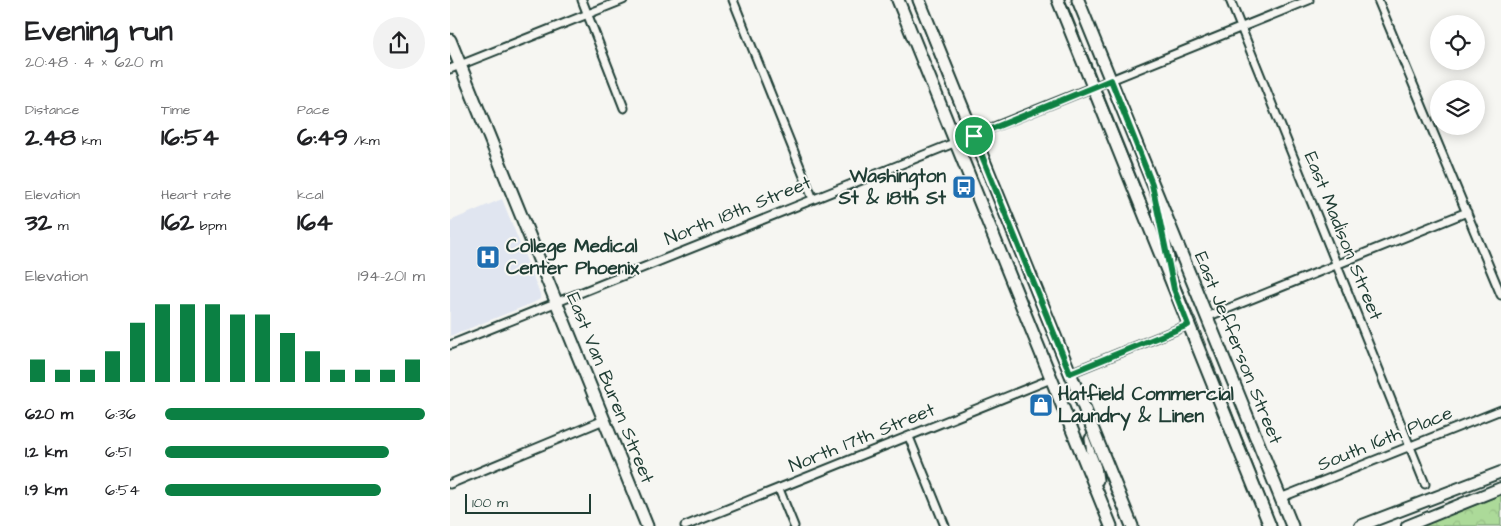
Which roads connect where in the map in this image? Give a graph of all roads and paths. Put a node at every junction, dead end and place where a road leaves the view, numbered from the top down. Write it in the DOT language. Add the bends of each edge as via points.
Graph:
graph roads {
  1 [pos="582,0"];
  2 [pos="623,0"];
  3 [pos="733,0"];
  4 [pos="898,0"];
  5 [pos="903,0"];
  6 [pos="919,0"];
  7 [pos="1058,0"];
  8 [pos="1078,0"];
  9 [pos="1230,0"];
  10 [pos="1309,0"];
  11 [pos="1378,0"];
  12 [pos="588,15"];
  13 [pos="908,24"];
  14 [pos="1241,28"];
  15 [pos="450,40"];
  16 [pos="455,67"];
  17 [pos="1111,80"];
  18 [pos="1093,88"];
  19 [pos="624,108"];
  20 [pos="974,136"];
  21 [pos="956,143"];
  22 [pos="1152,184"];
  23 [pos="813,199"];
  24 [pos="1467,212"];
  25 [pos="1338,265"];
  26 [pos="1174,289"];
  27 [pos="1501,295"];
  28 [pos="557,302"];
  29 [pos="1207,317"];
  30 [pos="1188,325"];
  31 [pos="450,345"];
  32 [pos="1070,373"];
  33 [pos="1051,378"];
  34 [pos="1085,410"];
  35 [pos="1501,410"];
  36 [pos="604,420"];
  37 [pos="909,437"];
  38 [pos="1410,446"];
  39 [pos="1501,472"];
  40 [pos="450,484"];
  41 [pos="1425,484"];
  42 [pos="1501,488"];
  43 [pos="779,489"];
  44 [pos="1280,498"];
  45 [pos="1100,499"];
  46 [pos="1361,525"];
  47 [pos="647,526"];
  48 [pos="685,526"];
  49 [pos="794,526"];
  50 [pos="945,526"];
  51 [pos="1111,526"];
  52 [pos="1132,526"];
  53 [pos="1270,526"];
  54 [pos="1292,526"];
  55 [pos="1407,526"];
  1 -- 12 [label="street"];
  2 -- 12 [label="street"];
  3 -- 23 [label="street"];
  4 -- 13 [label="main road"];
  5 -- 13 [label="main road"];
  6 -- 20 [label="main road"];
  7 -- 18 [label="main road, East Jefferson Street"];
  8 -- 17 [label="main road, East Jefferson Street"];
  9 -- 14 [label="street, East Madison Street"];
  10 -- 14 [label="street, North 18th Street"];
  11 -- 24 [label="street"];
  12 -- 16 [label="street"];
  12 -- 19 [label="street"];
  13 -- 21 [label="main road"];
  14 -- 17 [label="street, North 18th Street"];
  14 -- 25 [label="street, East Madison Street"];
  15 -- 16 [label="main road, East Van Buren Street"];
  16 -- 28 [label="main road, East Van Buren Street"];
  17 -- 18 [label="street, North 18th Street"];
  17 -- 22 [label="main road, East Jefferson Street"];
  18 -- 20 [label="street, North 18th Street"];
  18 -- 26 [label="main road, East Jefferson Street"];
  20 -- 21 [label="street, North 18th Street"];
  20 -- 32 [label="main road"];
  21 -- 23 [label="street, North 18th Street"];
  21 -- 33 [label="main road"];
  22 -- 26 [label="main road, East Jefferson Street"];
  22 -- 29 [label="main road, East Jefferson Street"];
  23 -- 28 [label="street, North 18th Street"];
  24 -- 25 [label="street"];
  24 -- 27 [label="street"];
  25 -- 29 [label="street"];
  25 -- 38 [label="street, East Madison Street"];
  26 -- 30 [label="main road, East Jefferson Street"];
  28 -- 31 [label="street, North 18th Street"];
  28 -- 36 [label="main road, East Van Buren Street"];
  29 -- 44 [label="main road, East Jefferson Street"];
  30 -- 32 [label="street"];
  30 -- 53 [label="main road, East Jefferson Street"];
  32 -- 34 [label="main road"];
  33 -- 37 [label="street, North 17th Street"];
  33 -- 45 [label="main road"];
  34 -- 45 [label="main road"];
  34 -- 52 [label="main road"];
  35 -- 38 [label="street, South 16th Place"];
  36 -- 40 [label="street"];
  36 -- 47 [label="main road, East Van Buren Street"];
  37 -- 43 [label="street, North 17th Street"];
  37 -- 50 [label="street"];
  38 -- 41 [label="street, East Madison Street"];
  38 -- 44 [label="street, South 16th Place"];
  39 -- 46 [label="main road"];
  42 -- 55 [label="main road"];
  43 -- 48 [label="street, North 17th Street"];
  43 -- 49 [label="street"];
  44 -- 54 [label="main road, East Jefferson Street"];
  45 -- 51 [label="main road"];
}
